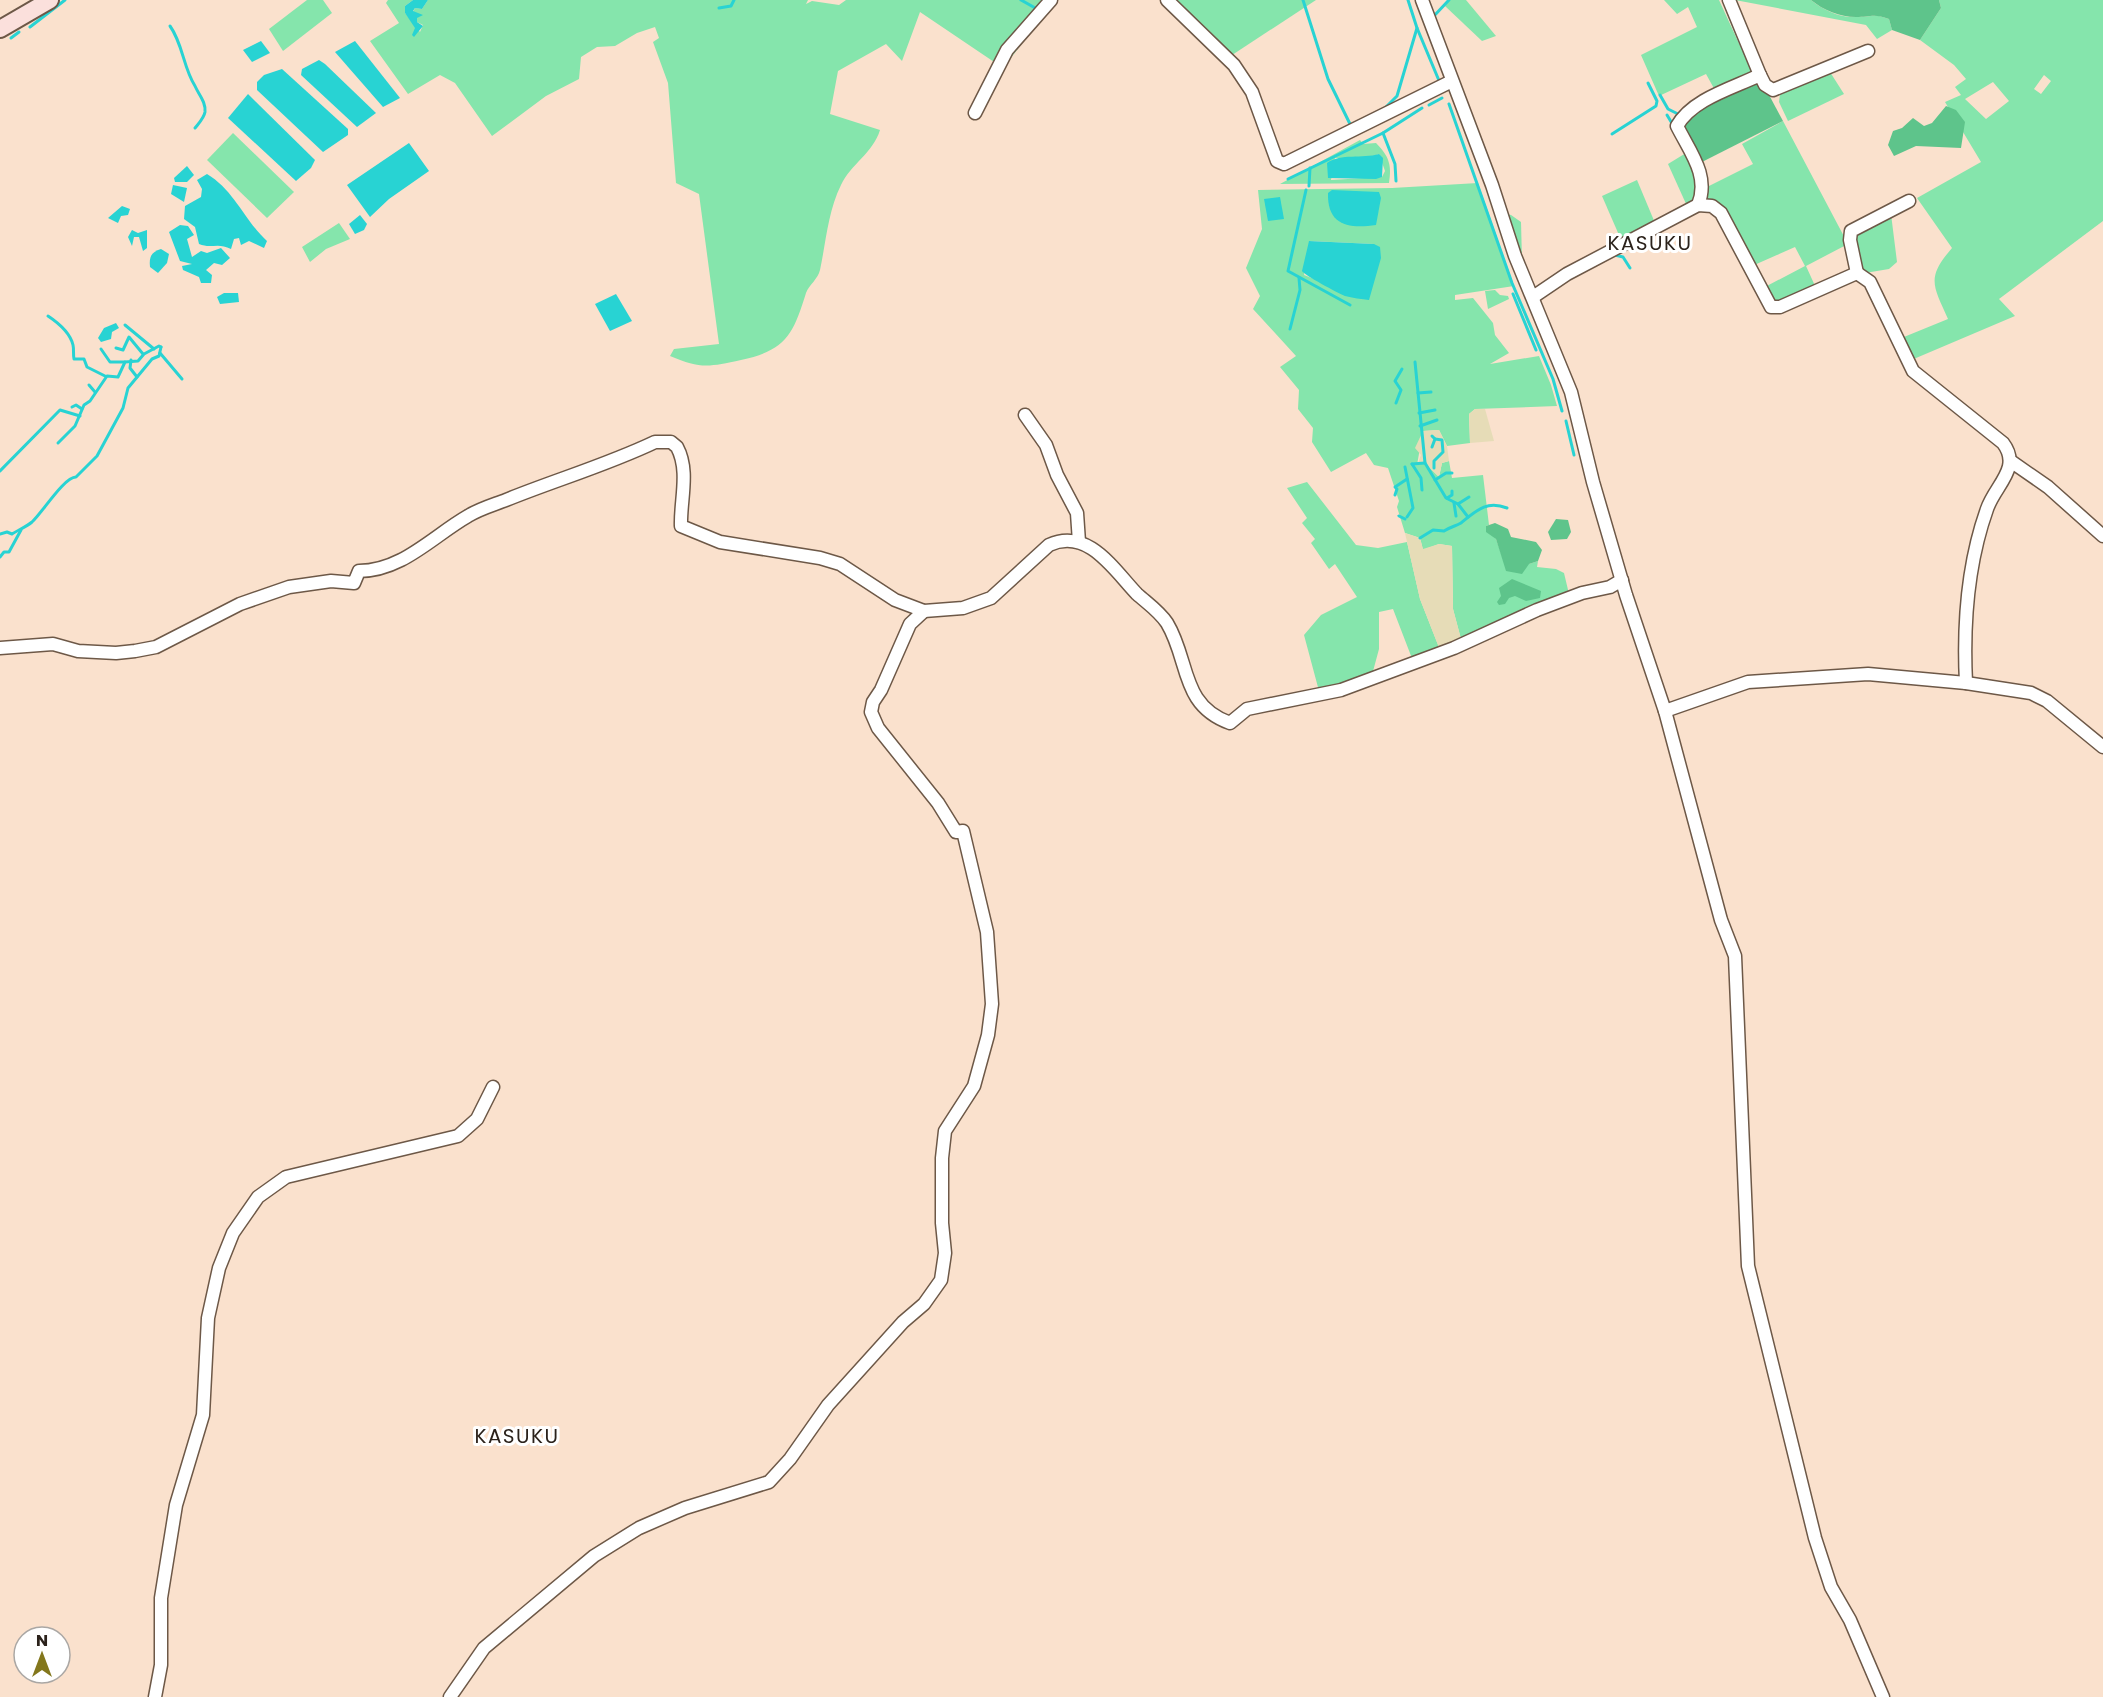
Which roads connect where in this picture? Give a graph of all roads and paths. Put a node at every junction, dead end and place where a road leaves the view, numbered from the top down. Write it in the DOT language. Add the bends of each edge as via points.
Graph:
graph roads {
  1 [pos="50,0"];
  2 [pos="1051,0"];
  3 [pos="1167,0"];
  4 [pos="1422,0"];
  5 [pos="1729,0"];
  6 [pos="0,29"];
  7 [pos="1868,51"];
  8 [pos="1760,75"];
  9 [pos="1452,81"];
  10 [pos="975,113"];
  11 [pos="1909,201"];
  12 [pos="1698,205"];
  13 [pos="1857,273"];
  14 [pos="1533,297"];
  15 [pos="1024,415"];
  16 [pos="2012,462"];
  17 [pos="2103,536"];
  18 [pos="1079,542"];
  19 [pos="1622,580"];
  20 [pos="895,600"];
  21 [pos="924,611"];
  22 [pos="910,624"];
  23 [pos="0,648"];
  24 [pos="1966,683"];
  25 [pos="1665,711"];
  26 [pos="2103,747"];
  27 [pos="493,1087"];
  28 [pos="155,1697"];
  29 [pos="450,1697"];
  30 [pos="1883,1697"];
  1 -- 6 [label="main road"];
  2 -- 10 [label="street" via="1007,50"];
  3 -- 9 [label="street" via="1234,66 1252,92 1277,161 1284,164"];
  4 -- 9 [label="street"];
  5 -- 8 [label="street"];
  7 -- 8 [label="street" via="1773,90"];
  8 -- 12 [label="street" via="1692,108 1677,126 1703,179"];
  9 -- 14 [label="street"];
  11 -- 13 [label="street" via="1851,231"];
  12 -- 13 [label="street" via="1712,206 1721,213 1771,307 1780,307"];
  12 -- 14 [label="street" via="1567,274"];
  13 -- 16 [label="street" via="1870,282 1913,371 2003,443"];
  14 -- 19 [label="street" via="1571,392"];
  15 -- 18 [label="street" via="1046,445 1077,513"];
  16 -- 17 [label="street" via="2048,487"];
  16 -- 24 [label="street" via="1988,503 1973,559 1965,612"];
  18 -- 19 [label="street" via="1110,562 1165,620 1195,698 1215,717 1230,723 1247,709 1341,690 1454,648 1537,610"];
  18 -- 21 [label="street" via="1059,540 1049,545 991,598 963,608"];
  19 -- 25 [label="street"];
  20 -- 21 [label="street"];
  20 -- 22 [label="street"];
  20 -- 23 [label="street" via="840,564 720,542 681,526 682,462 677,447 665,441 533,488 469,516 406,558 359,571 354,582 289,587 240,604 156,647 116,653 78,651 53,644"];
  21 -- 22 [label="street"];
  22 -- 29 [label="street" via="871,711 878,728 956,832 963,831 987,932 992,1004 974,1086 945,1131 945,1253 940,1280 924,1304 828,1404 769,1482 685,1508 639,1528 594,1556 484,1647"];
  24 -- 25 [label="street" via="1868,674 1748,682"];
  24 -- 26 [label="street" via="2031,693 2047,701"];
  25 -- 30 [label="street" via="1721,920 1735,956 1748,1266 1815,1538 1831,1587 1850,1620"];
  27 -- 28 [label="street" via="477,1119 458,1136 286,1178 258,1197 233,1233 219,1268 208,1318 203,1415 176,1504 162,1598 161,1665"];
}
